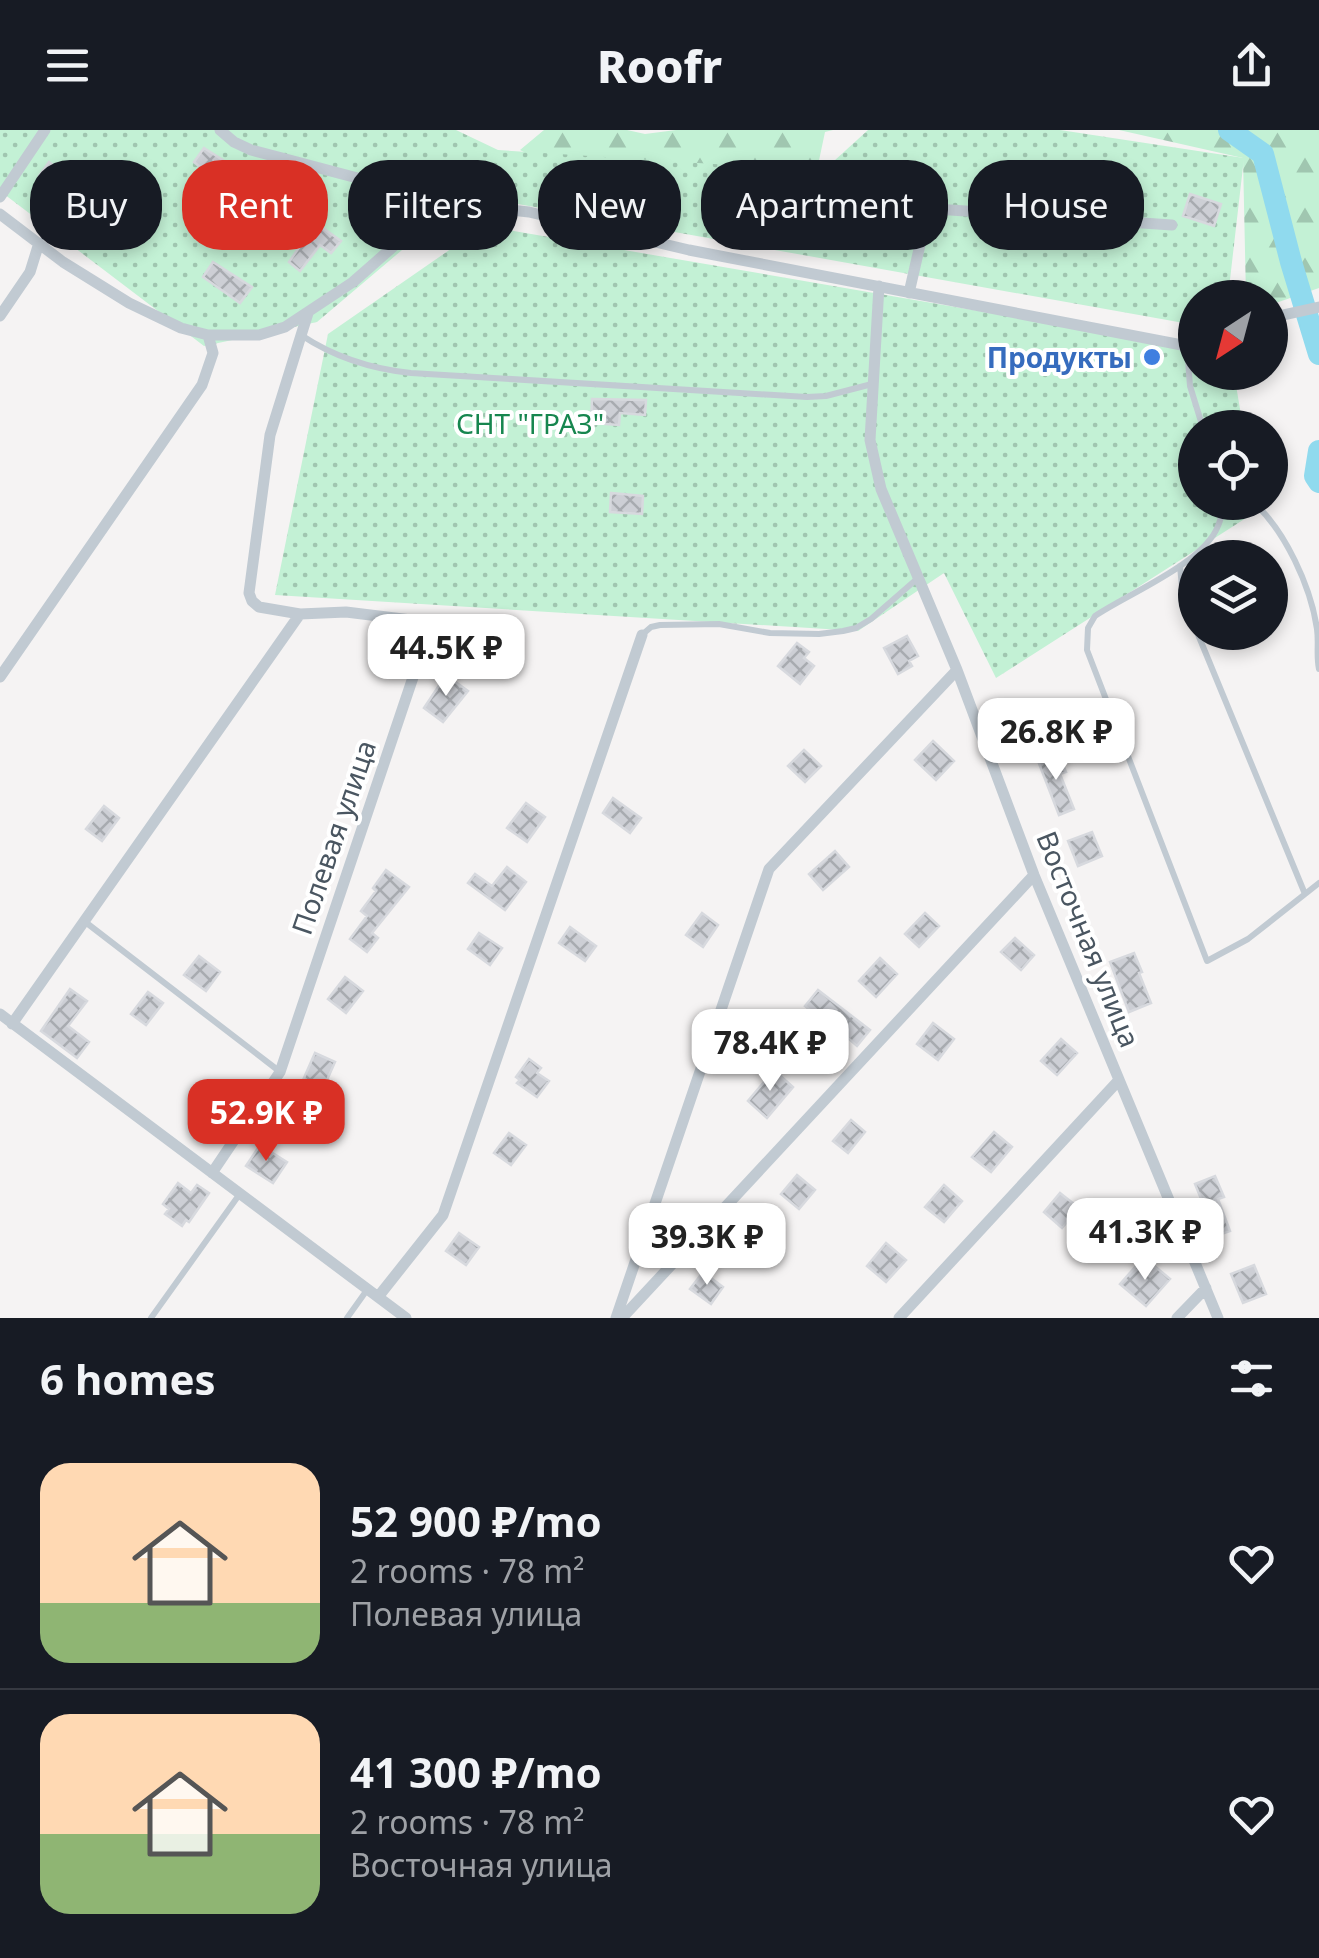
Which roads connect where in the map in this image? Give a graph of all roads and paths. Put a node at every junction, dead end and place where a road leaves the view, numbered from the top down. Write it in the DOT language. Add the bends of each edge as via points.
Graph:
graph roads {
  1 [pos="45,130"];
  2 [pos="220,130"];
  3 [pos="348,175"];
  4 [pos="0,197"];
  5 [pos="518,211"];
  6 [pos="0,214"];
  7 [pos="1172,224"];
  8 [pos="30,237"];
  9 [pos="37,250"];
  10 [pos="47,250"];
  11 [pos="389,250"];
  12 [pos="879,286"];
  13 [pos="910,292"];
  14 [pos="1319,308"];
  15 [pos="308,313"];
  16 [pos="1288,313"];
  17 [pos="0,316"];
  18 [pos="208,335"];
  19 [pos="302,335"];
  20 [pos="1178,343"];
  21 [pos="874,384"];
  22 [pos="1269,520"];
  23 [pos="1178,567"];
  24 [pos="918,578"];
  25 [pos="300,614"];
  26 [pos="642,635"];
  27 [pos="1204,650"];
  28 [pos="1319,669"];
  29 [pos="957,670"];
  30 [pos="0,677"];
  31 [pos="1034,875"];
  32 [pos="1319,882"];
  33 [pos="1305,894"];
  34 [pos="84,921"];
  35 [pos="0,1014"];
  36 [pos="12,1024"];
  37 [pos="280,1072"];
  38 [pos="1119,1080"];
  39 [pos="212,1173"];
  40 [pos="240,1194"];
  41 [pos="1206,1288"];
  42 [pos="373,1293"];
  43 [pos="150,1318"];
  44 [pos="346,1318"];
  45 [pos="406,1318"];
  46 [pos="619,1318"];
  47 [pos="899,1318"];
  48 [pos="1177,1318"];
  49 [pos="1218,1318"];
  1 -- 4 [label="street"];
  2 -- 3 [label="street" via="252,150"];
  5 -- 12 [label="street"];
  6 -- 8 [label="street"];
  7 -- 13 [label="street" via="935,209 925,223"];
  9 -- 17 [label="street"];
  10 -- 18 [label="street" via="129,303"];
  11 -- 15 [label="street"];
  12 -- 13 [label="street"];
  12 -- 21 [label="street, Восточная улица"];
  13 -- 20 [label="street"];
  14 -- 16 [label="street"];
  15 -- 18 [label="street" via="259,335"];
  15 -- 19 [label="street"];
  18 -- 30 [label="street" via="213,354 202,385"];
  19 -- 21 [label="lane" via="346,358 411,374 807,396"];
  19 -- 25 [label="street" via="270,434 249,592 259,607"];
  21 -- 24 [label="street, Восточная улица" via="870,440 881,489"];
  22 -- 28 [label="lane" via="1295,561 1314,613"];
  23 -- 33 [label="lane" via="1095,616 1088,650 1207,961"];
  24 -- 26 [label="lane" via="870,619 842,632 770,633 718,624 660,625"];
  24 -- 29 [label="street, Восточная улица"];
  25 -- 34 [label="street"];
  25 -- 37 [label="street, Полевая улица" via="346,612 430,627"];
  26 -- 42 [label="street" via="443,1215"];
  27 -- 33 [label="lane"];
  29 -- 31 [label="street, Восточная улица"];
  29 -- 46 [label="street" via="770,869"];
  31 -- 38 [label="street, Восточная улица"];
  31 -- 46 [label="street"];
  32 -- 33 [label="lane"];
  34 -- 36 [label="street"];
  34 -- 37 [label="lane"];
  35 -- 36 [label="street"];
  36 -- 39 [label="street"];
  37 -- 39 [label="street, Полевая улица"];
  38 -- 41 [label="street, Восточная улица"];
  38 -- 47 [label="street"];
  39 -- 40 [label="street"];
  40 -- 42 [label="street"];
  40 -- 43 [label="lane"];
  41 -- 48 [label="street"];
  41 -- 49 [label="street, Восточная улица"];
  42 -- 44 [label="lane"];
  42 -- 45 [label="street"];
}
